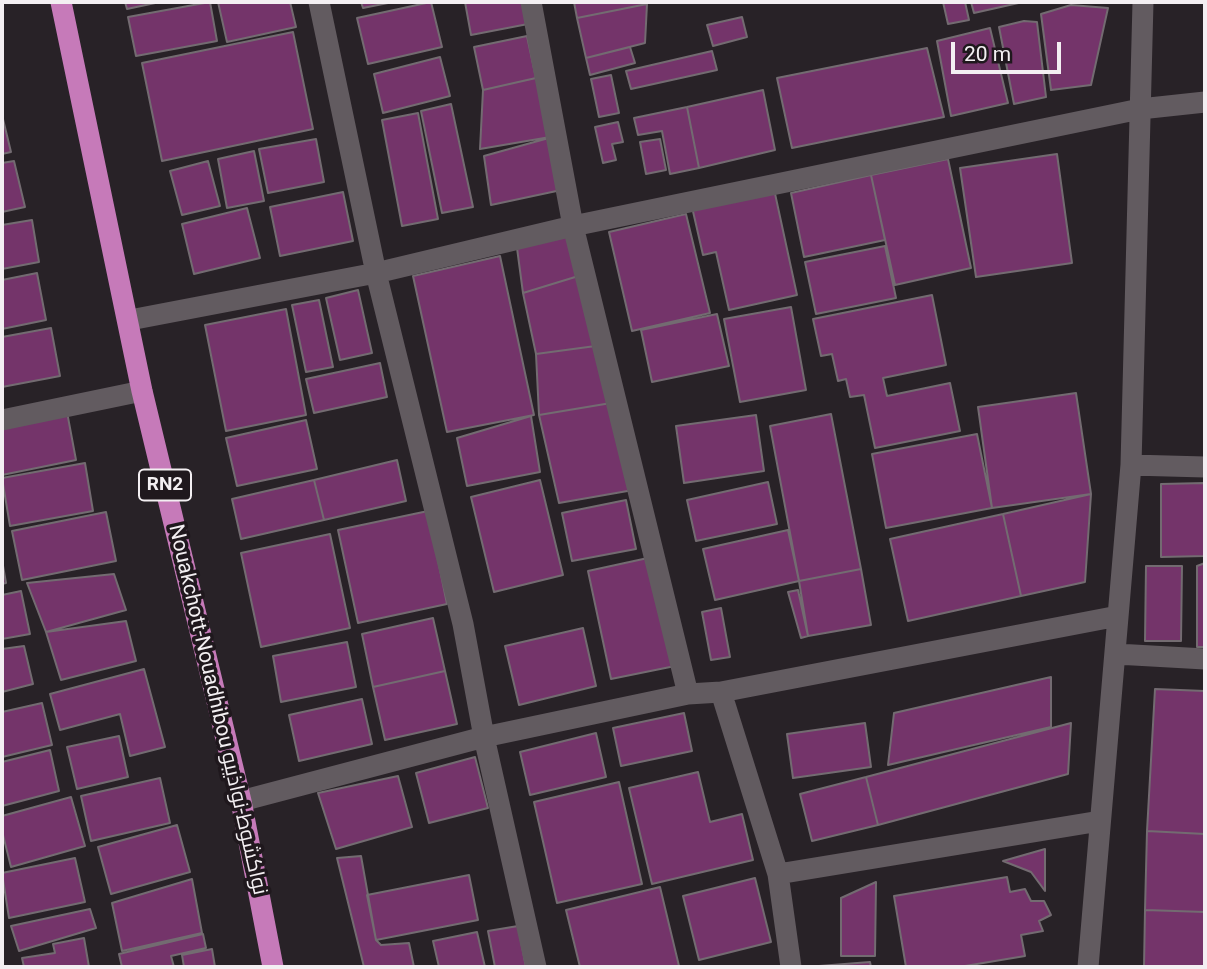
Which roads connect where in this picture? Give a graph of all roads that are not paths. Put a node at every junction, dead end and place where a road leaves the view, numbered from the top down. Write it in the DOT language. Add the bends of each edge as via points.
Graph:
graph roads {
  1 [pos="61,2"];
  2 [pos="319,2"];
  3 [pos="531,2"];
  4 [pos="1143,2"];
  5 [pos="1205,102"];
  6 [pos="1140,109"];
  7 [pos="573,226"];
  8 [pos="376,273"];
  9 [pos="130,320"];
  10 [pos="142,391"];
  11 [pos="2,420"];
  12 [pos="1132,465"];
  13 [pos="1205,467"];
  14 [pos="1118,616"];
  15 [pos="1116,654"];
  16 [pos="1205,659"];
  17 [pos="721,692"];
  18 [pos="688,694"];
  19 [pos="484,737"];
  20 [pos="241,801"];
  21 [pos="1100,821"];
  22 [pos="778,874"];
  23 [pos="273,967"];
  24 [pos="536,967"];
  25 [pos="791,967"];
  26 [pos="1088,967"];
  1 -- 9 [label="highway, Nouakchott-Nouadhibou نواكشوط-نواذيبو / RN2"];
  2 -- 8 [label="street"];
  3 -- 7 [label="street"];
  4 -- 6 [label="street"];
  5 -- 6 [label="street"];
  6 -- 7 [label="street"];
  6 -- 12 [label="street"];
  7 -- 8 [label="street"];
  7 -- 18 [label="street"];
  8 -- 9 [label="street"];
  8 -- 19 [label="street" via="463,624"];
  9 -- 10 [label="highway, Nouakchott-Nouadhibou نواكشوط-نواذيبو / RN2"];
  10 -- 11 [label="street"];
  10 -- 20 [label="highway, Nouakchott-Nouadhibou نواكشوط-نواذيبو / RN2"];
  12 -- 13 [label="street"];
  12 -- 14 [label="street"];
  14 -- 15 [label="street"];
  14 -- 17 [label="street"];
  15 -- 16 [label="street"];
  15 -- 21 [label="street"];
  17 -- 18 [label="street"];
  17 -- 22 [label="street"];
  18 -- 19 [label="street"];
  19 -- 20 [label="street"];
  19 -- 24 [label="street"];
  20 -- 23 [label="highway, Nouakchott-Nouadhibou نواكشوط-نواذيبو / RN2"];
  21 -- 22 [label="street"];
  21 -- 26 [label="street"];
  22 -- 25 [label="street"];
}
